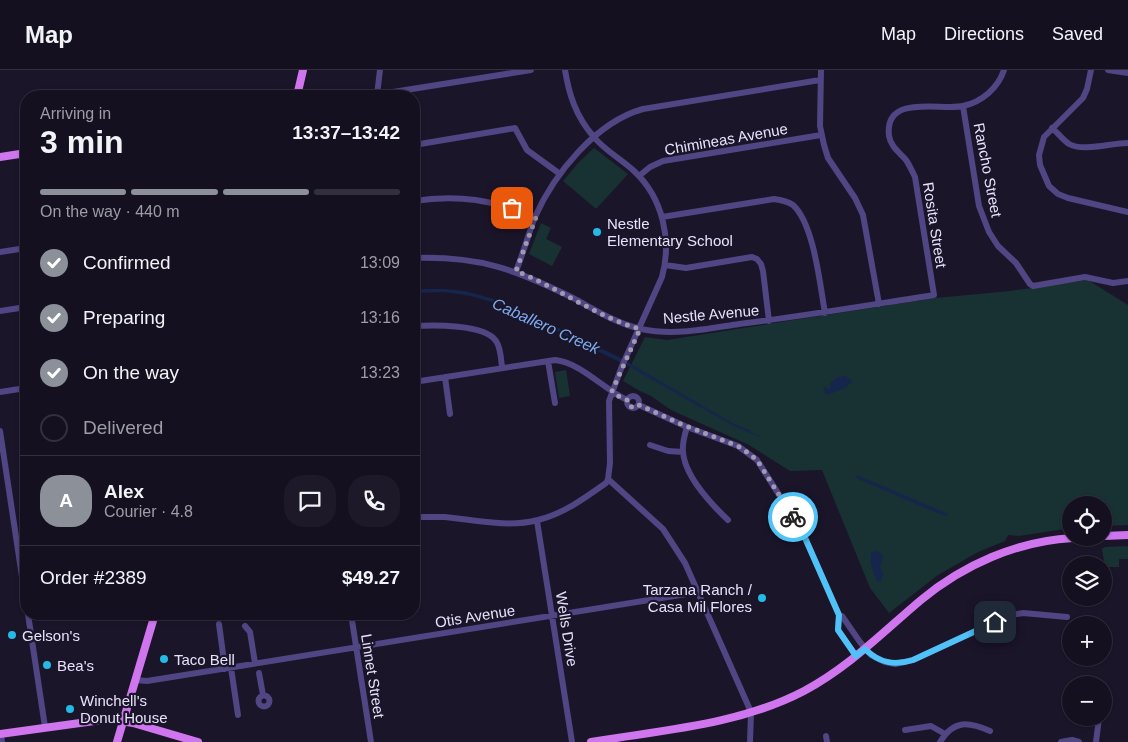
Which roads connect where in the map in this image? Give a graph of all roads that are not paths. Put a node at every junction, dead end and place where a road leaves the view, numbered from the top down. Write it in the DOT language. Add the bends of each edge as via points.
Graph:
graph roads {
  1 [pos="303,70"];
  2 [pos="380,70"];
  3 [pos="531,70"];
  4 [pos="565,70"];
  5 [pos="821,70"];
  6 [pos="1004,70"];
  7 [pos="1091,70"];
  8 [pos="1108,70"];
  9 [pos="1128,73"];
  10 [pos="820,80"];
  11 [pos="298,90"];
  12 [pos="378,90"];
  13 [pos="408,90"];
  14 [pos="963,106"];
  15 [pos="1052,128"];
  16 [pos="821,135"];
  17 [pos="594,137"];
  18 [pos="1128,143"];
  19 [pos="420,144"];
  20 [pos="20,154"];
  21 [pos="0,157"];
  22 [pos="560,174"];
  23 [pos="639,176"];
  24 [pos="420,200"];
  25 [pos="1128,212"];
  26 [pos="536,217"];
  27 [pos="662,217"];
  28 [pos="20,249"];
  29 [pos="0,252"];
  30 [pos="420,258"];
  31 [pos="665,265"];
  32 [pos="516,271"];
  33 [pos="1128,281"];
  34 [pos="934,295"];
  35 [pos="879,304"];
  36 [pos="20,308"];
  37 [pos="0,311"];
  38 [pos="824,312"];
  39 [pos="769,321"];
  40 [pos="420,326"];
  41 [pos="640,329"];
  42 [pos="548,361"];
  43 [pos="502,368"];
  44 [pos="445,377"];
  45 [pos="420,381"];
  46 [pos="20,389"];
  47 [pos="612,391"];
  48 [pos="0,392"];
  49 [pos="555,404"];
  50 [pos="450,414"];
  51 [pos="687,427"];
  52 [pos="0,431"];
  53 [pos="650,445"];
  54 [pos="683,452"];
  55 [pos="608,479"];
  56 [pos="420,517"];
  57 [pos="728,520"];
  58 [pos="537,521"];
  59 [pos="1128,535"];
  60 [pos="1112,536"];
  61 [pos="1062,540"];
  62 [pos="20,563"];
  63 [pos="699,592"];
  64 [pos="839,615"];
  65 [pos="552,617"];
  66 [pos="1062,617"];
  67 [pos="29,620"];
  68 [pos="153,620"];
  69 [pos="351,620"];
  70 [pos="219,624"];
  71 [pos="245,626"];
  72 [pos="356,648"];
  73 [pos="865,649"];
  74 [pos="856,656"];
  75 [pos="255,664"];
  76 [pos="228,668"];
  77 [pos="259,673"];
  78 [pos="135,680"];
  79 [pos="263,695"];
  80 [pos="750,712"];
  81 [pos="238,715"];
  82 [pos="123,720"];
  83 [pos="1098,726"];
  84 [pos="45,727"];
  85 [pos="905,730"];
  86 [pos="990,731"];
  87 [pos="945,734"];
  88 [pos="1,737"];
  89 [pos="116,742"];
  90 [pos="198,742"];
  91 [pos="370,742"];
  92 [pos="572,742"];
  93 [pos="592,742"];
  94 [pos="750,742"];
  95 [pos="940,742"];
  96 [pos="1061,742"];
  97 [pos="1079,742"];
  98 [pos="1096,742"];
  1 -- 11 [label="main road"];
  2 -- 12 [label="street"];
  3 -- 13 [label="street"];
  4 -- 17 [label="street" via="575,110"];
  5 -- 10 [label="street"];
  6 -- 14 [label="street, Rosita Street" via="993,90"];
  7 -- 15 [label="street" via="1083,98"];
  8 -- 9 [label="street"];
  10 -- 16 [label="street"];
  10 -- 17 [label="street" via="643,109 612,122"];
  14 -- 33 [label="street, Rancho Street" via="983,220 998,246 1016,263 1030,284 1085,277 1113,283"];
  14 -- 34 [label="street, Rosita Street" via="911,106 900,111 889,128 892,145 915,177"];
  15 -- 18 [label="street" via="1069,144 1082,148"];
  15 -- 25 [label="street" via="1044,137 1039,155 1049,186 1068,198"];
  16 -- 23 [label="street, Chimineas Avenue" via="663,161"];
  16 -- 35 [label="street" via="828,158 863,215"];
  17 -- 22 [label="street"];
  17 -- 23 [label="street"];
  19 -- 22 [label="street" via="515,128 526,150"];
  20 -- 21 [label="main road"];
  22 -- 26 [label="street"];
  23 -- 27 [label="street"];
  24 -- 26 [label="street" via="473,198"];
  26 -- 32 [label="street"];
  27 -- 31 [label="street" via="666,239"];
  27 -- 38 [label="street" via="774,199 786,201 794,206 809,236"];
  28 -- 29 [label="street"];
  30 -- 32 [label="street, Nestle Avenue" via="458,258"];
  31 -- 39 [label="street" via="686,268 752,257 757,259 763,272"];
  31 -- 41 [label="street"];
  32 -- 41 [label="street, Nestle Avenue"];
  34 -- 35 [label="street, Nestle Avenue"];
  35 -- 38 [label="street, Nestle Avenue"];
  36 -- 37 [label="street"];
  38 -- 39 [label="street, Nestle Avenue"];
  39 -- 41 [label="street, Nestle Avenue" via="687,332"];
  40 -- 43 [label="street" via="457,327 486,333 496,341"];
  41 -- 47 [label="street"];
  42 -- 43 [label="street"];
  42 -- 47 [label="street" via="566,362"];
  42 -- 49 [label="street"];
  43 -- 44 [label="street"];
  44 -- 45 [label="street"];
  44 -- 50 [label="street"];
  46 -- 48 [label="street"];
  47 -- 51 [label="street" via="627,400 635,396 639,405"];
  47 -- 55 [label="street" via="608,409"];
  51 -- 54 [label="street"];
  51 -- 64 [label="street" via="738,446 757,460 802,531"];
  52 -- 62 [label="street"];
  53 -- 54 [label="street" via="668,452"];
  54 -- 57 [label="street" via="690,473 711,503"];
  55 -- 58 [label="street" via="577,503"];
  55 -- 63 [label="street" via="663,529"];
  56 -- 58 [label="street" via="499,523"];
  58 -- 65 [label="street, Wells Drive"];
  59 -- 60 [label="main road"];
  61 -- 73 [label="main road" via="1022,546 965,570 922,599"];
  63 -- 65 [label="street, Otis Avenue"];
  63 -- 80 [label="street"];
  64 -- 73 [label="street"];
  64 -- 74 [label="street" via="838,630"];
  65 -- 72 [label="street, Otis Avenue"];
  65 -- 92 [label="street, Wells Drive"];
  66 -- 73 [label="street" via="1011,615 903,663 885,662"];
  67 -- 84 [label="street"];
  68 -- 78 [label="main road"];
  69 -- 72 [label="street, Linnet Street"];
  70 -- 76 [label="street"];
  71 -- 75 [label="street" via="250,632"];
  72 -- 75 [label="street, Otis Avenue"];
  72 -- 91 [label="street, Linnet Street"];
  73 -- 74 [label="main road"];
  74 -- 80 [label="main road" via="806,690"];
  75 -- 76 [label="street, Otis Avenue"];
  76 -- 78 [label="street, Otis Avenue" via="147,681"];
  76 -- 81 [label="street"];
  77 -- 79 [label="street"];
  78 -- 82 [label="main road"];
  80 -- 93 [label="main road" via="706,724"];
  80 -- 94 [label="street"];
  82 -- 84 [label="main road"];
  82 -- 89 [label="main road"];
  82 -- 90 [label="main road"];
  83 -- 98 [label="street"];
  84 -- 88 [label="main road"];
  85 -- 87 [label="street" via="931,726"];
  86 -- 87 [label="street" via="967,724 952,728"];
  87 -- 95 [label="street"];
  96 -- 97 [label="street"];
}
